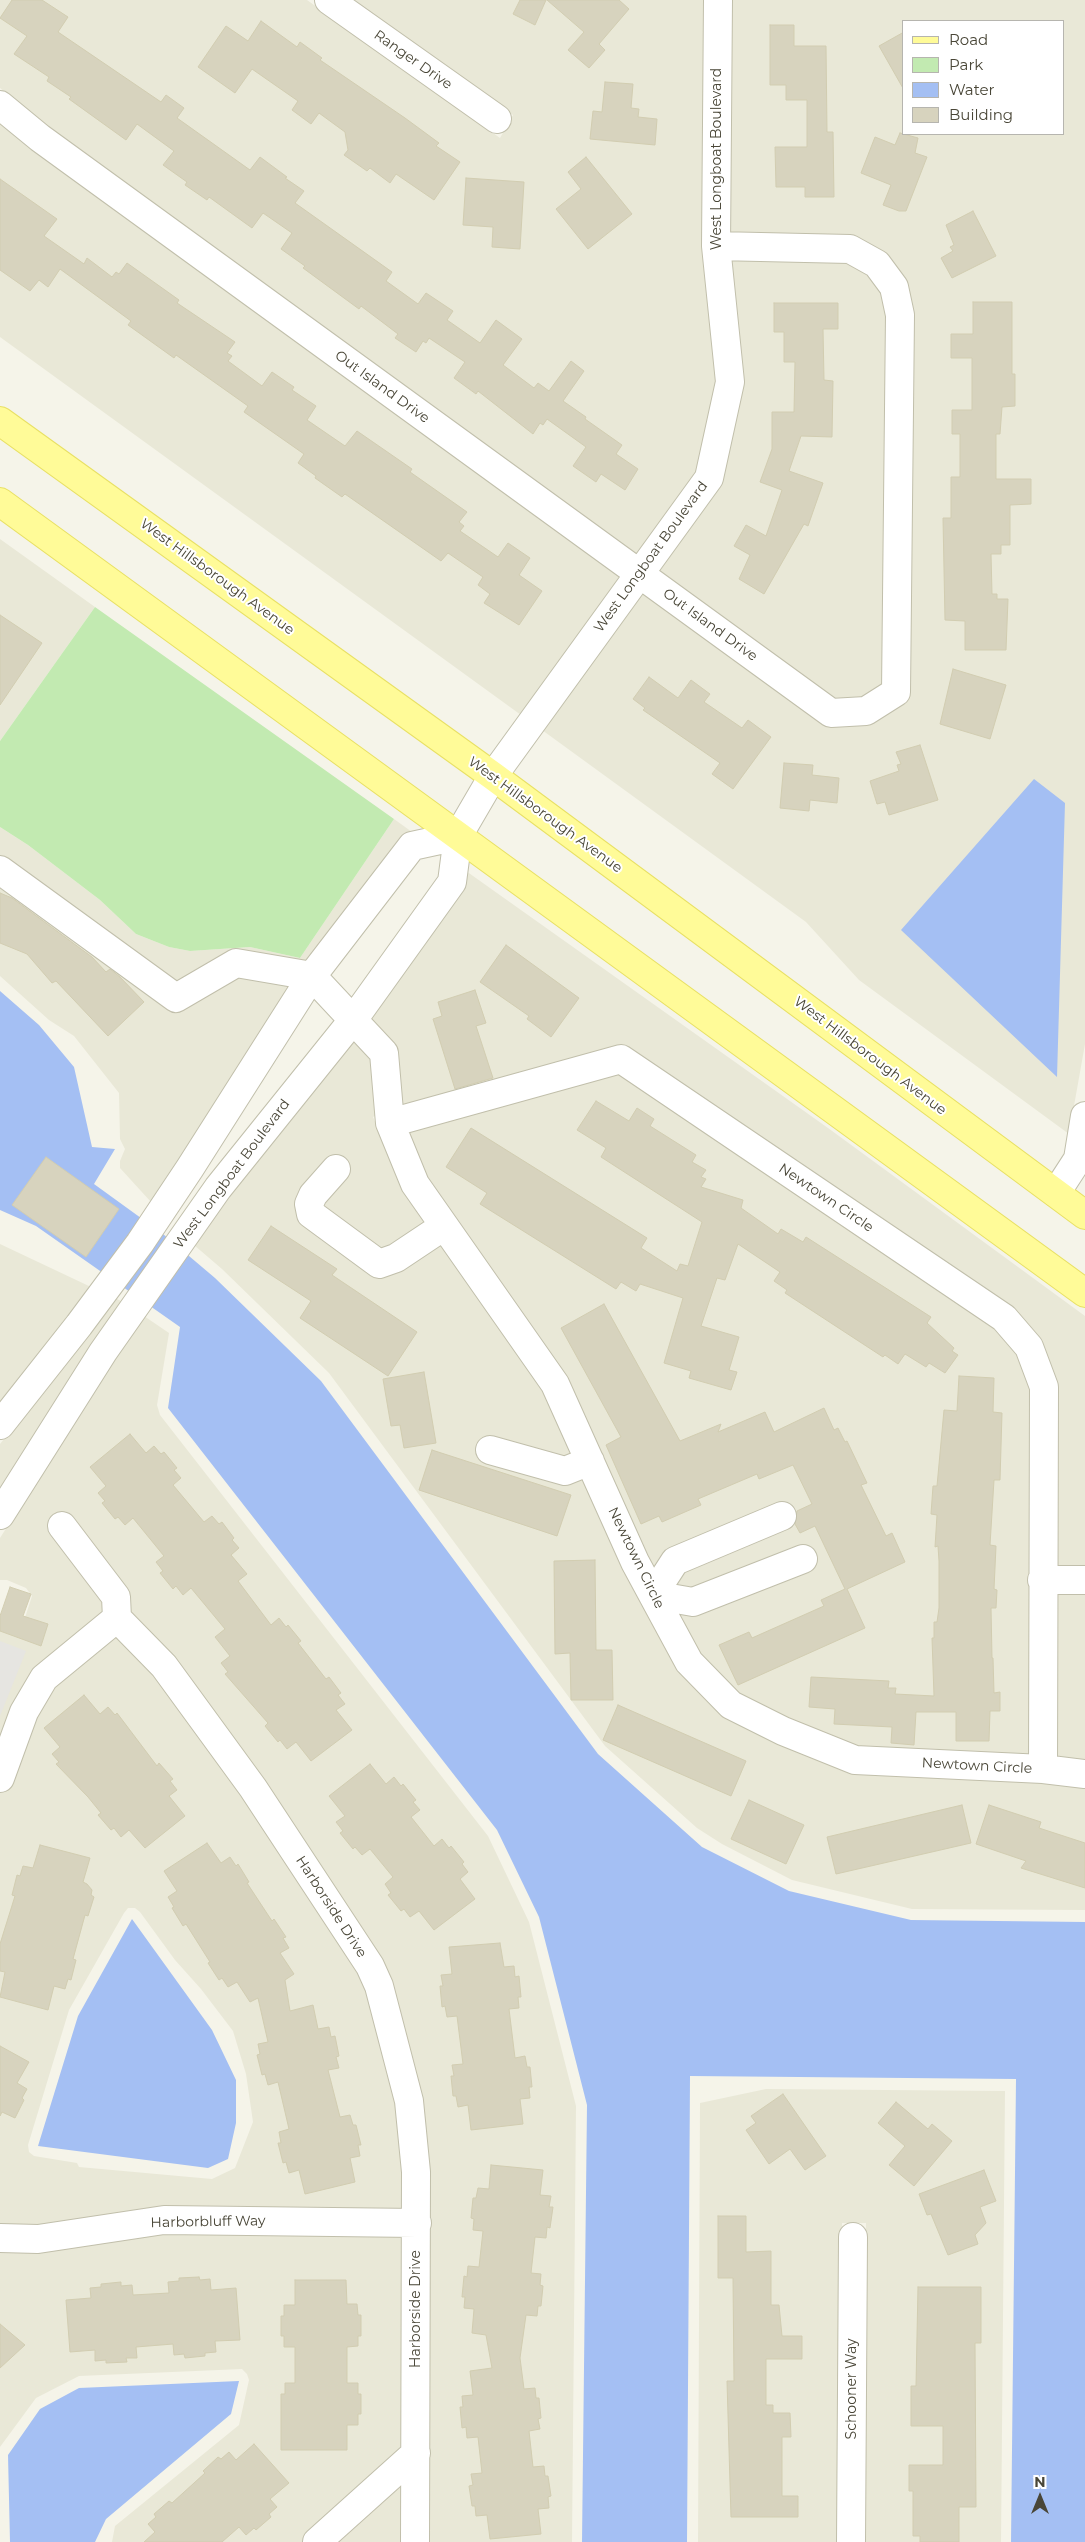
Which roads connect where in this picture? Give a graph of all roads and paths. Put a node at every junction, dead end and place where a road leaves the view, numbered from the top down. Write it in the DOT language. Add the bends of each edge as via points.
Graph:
graph roads {
  1 [pos="329,0"];
  2 [pos="718,0"];
  3 [pos="0,105"];
  4 [pos="497,119"];
  5 [pos="716,246"];
  6 [pos="0,421"];
  7 [pos="0,502"];
  8 [pos="639,573"];
  9 [pos="493,776"];
  10 [pos="458,836"];
  11 [pos="0,870"];
  12 [pos="312,976"];
  13 [pos="353,1020"];
  14 [pos="1085,1116"];
  15 [pos="390,1123"];
  16 [pos="336,1169"];
  17 [pos="1056,1193"];
  18 [pos="1085,1214"];
  19 [pos="444,1226"];
  20 [pos="1085,1293"];
  21 [pos="0,1425"];
  22 [pos="490,1450"];
  23 [pos="590,1461"];
  24 [pos="0,1515"];
  25 [pos="782,1516"];
  26 [pos="62,1526"];
  27 [pos="803,1558"];
  28 [pos="1042,1580"];
  29 [pos="1085,1580"];
  30 [pos="653,1595"];
  31 [pos="117,1618"];
  32 [pos="1043,1769"];
  33 [pos="1085,1774"];
  34 [pos="0,1778"];
  35 [pos="417,2223"];
  36 [pos="853,2237"];
  37 [pos="0,2238"];
  38 [pos="416,2453"];
  39 [pos="317,2542"];
  40 [pos="415,2542"];
  41 [pos="851,2542"];
  1 -- 4 [label="street, Ranger Drive"];
  2 -- 5 [label="street, West Longboat Boulevard"];
  3 -- 8 [label="street, Out Island Drive" via="40,138"];
  5 -- 8 [label="street, West Longboat Boulevard" via="730,382 709,478"];
  5 -- 8 [label="street, Out Island Drive" via="850,249 877,264 894,287 900,315 896,692 866,711 831,713"];
  6 -- 9 [label="main road, West Hillsborough Avenue"];
  7 -- 10 [label="main road"];
  8 -- 9 [label="street, West Longboat Boulevard"];
  9 -- 10 [label="street, West Longboat Boulevard"];
  9 -- 17 [label="main road, West Hillsborough Avenue"];
  10 -- 12 [label="street" via="412,846"];
  10 -- 13 [label="street, West Longboat Boulevard" via="452,882"];
  10 -- 20 [label="main road"];
  11 -- 12 [label="street" via="176,998 236,963"];
  12 -- 13 [label="street, Newtown Circle"];
  12 -- 21 [label="street" via="190,1168 79,1325"];
  13 -- 15 [label="street, Newtown Circle" via="384,1053"];
  13 -- 24 [label="street, West Longboat Boulevard" via="218,1188 103,1352"];
  14 -- 17 [label="street" via="1078,1159"];
  15 -- 19 [label="street, Newtown Circle" via="415,1184"];
  15 -- 28 [label="street, Newtown Circle" via="621,1060 1004,1318 1029,1347 1044,1387"];
  16 -- 19 [label="street" via="313,1195 309,1204 311,1214 379,1264 396,1258"];
  17 -- 18 [label="main road, West Hillsborough Avenue"];
  19 -- 23 [label="street, Newtown Circle" via="555,1384"];
  22 -- 23 [label="street" via="565,1471"];
  23 -- 30 [label="street, Newtown Circle"];
  25 -- 30 [label="street" via="675,1561"];
  26 -- 31 [label="street" via="116,1596"];
  27 -- 30 [label="street" via="693,1602"];
  28 -- 29 [label="street"];
  28 -- 32 [label="street, Newtown Circle"];
  30 -- 32 [label="street, Newtown Circle" via="689,1662 731,1705 783,1731 855,1760"];
  31 -- 34 [label="street" via="44,1678 24,1712"];
  31 -- 35 [label="street, Harborside Drive" via="164,1666 253,1788 380,1986 409,2101"];
  32 -- 33 [label="street, Newtown Circle"];
  35 -- 37 [label="street, Harborbluff Way" via="164,2220 38,2238"];
  35 -- 38 [label="street, Harborside Drive"];
  36 -- 41 [label="street, Schooner Way"];
  38 -- 39 [label="street"];
  38 -- 40 [label="street, Harborside Drive"];
}
